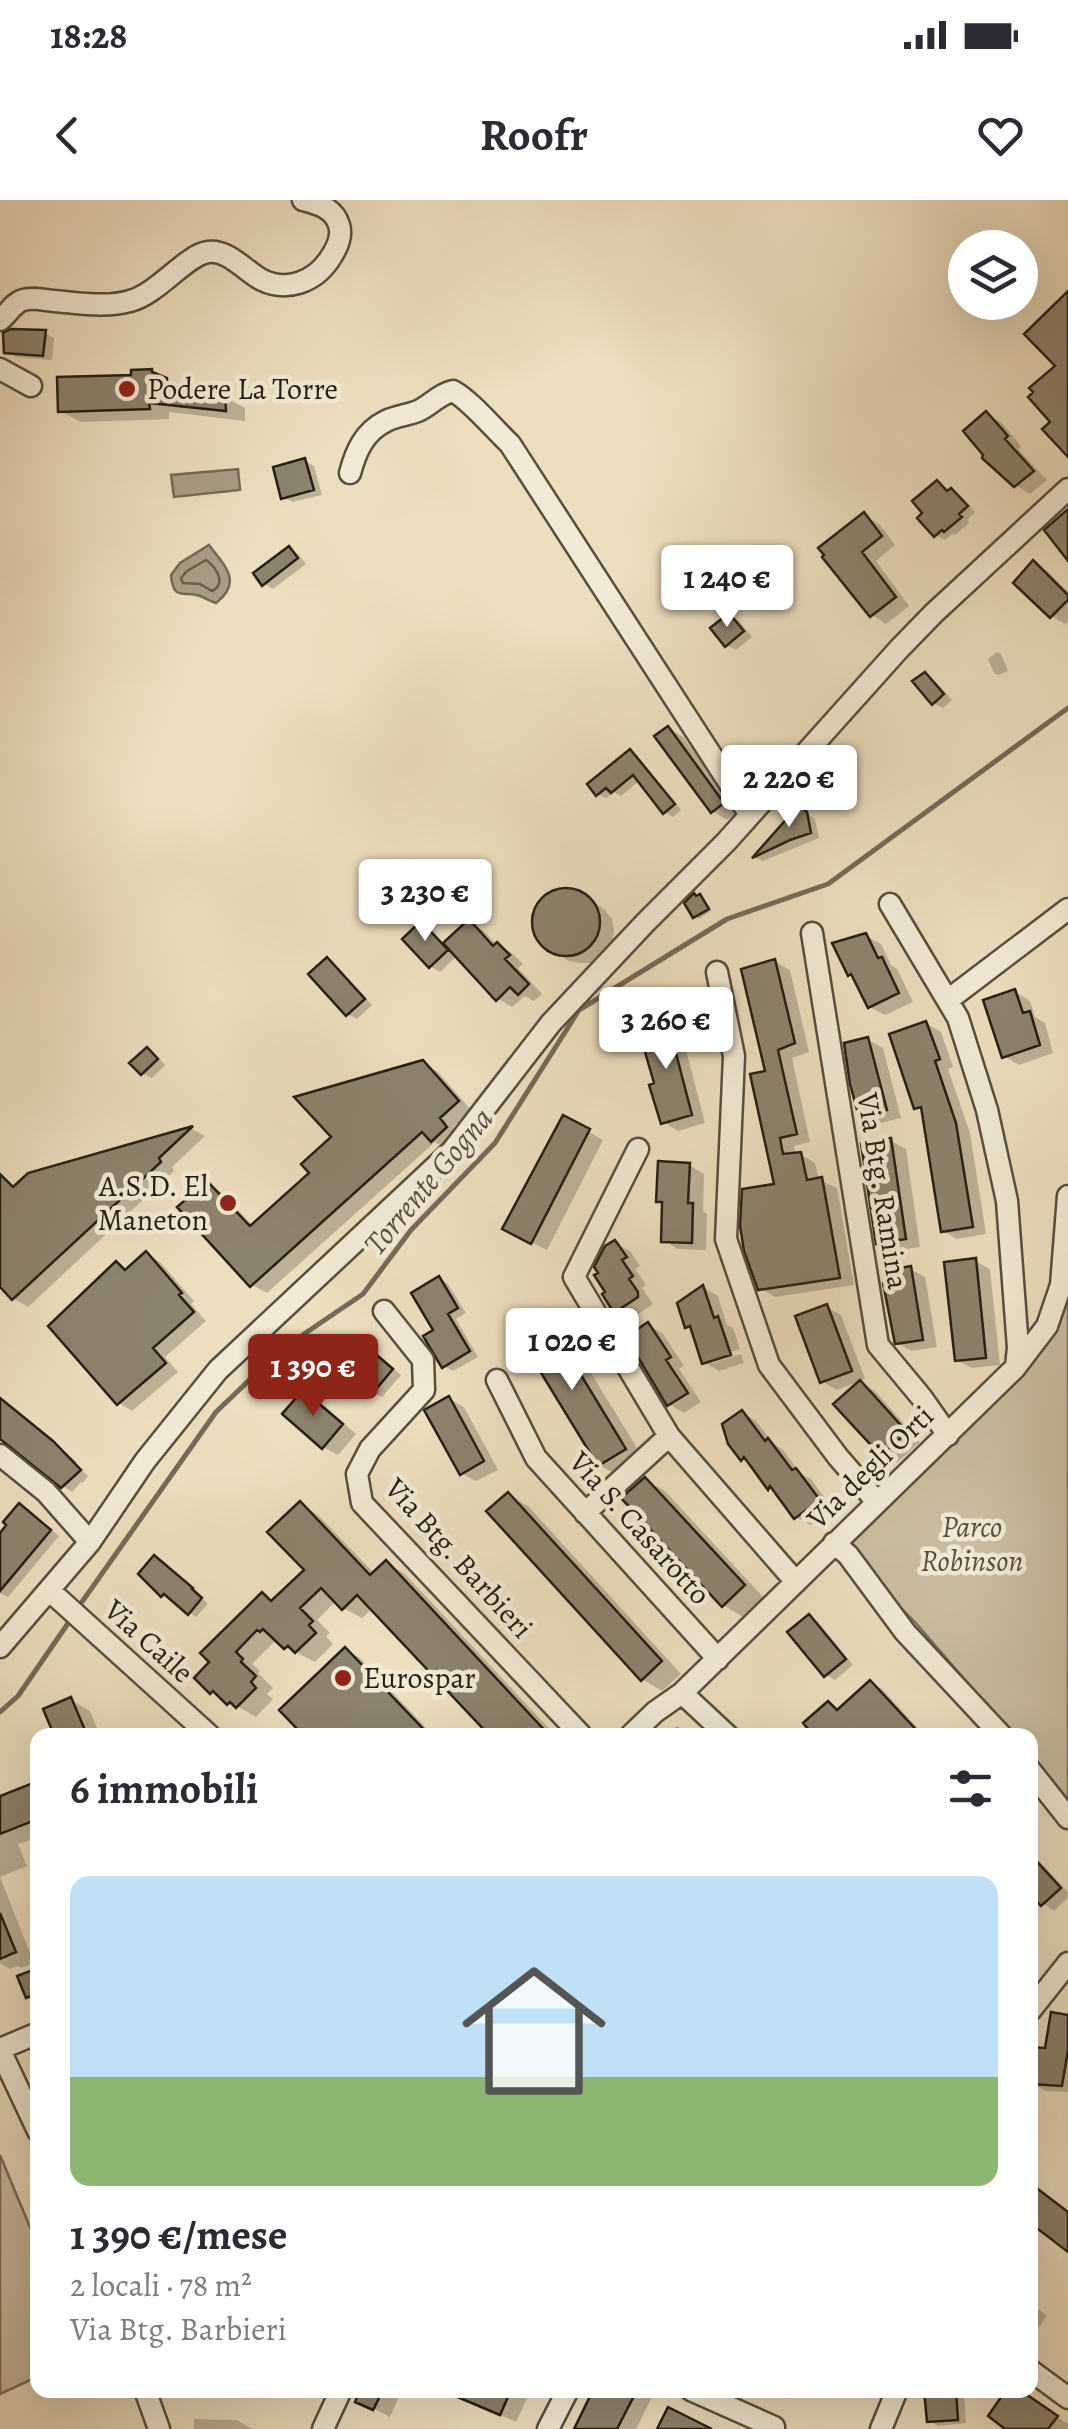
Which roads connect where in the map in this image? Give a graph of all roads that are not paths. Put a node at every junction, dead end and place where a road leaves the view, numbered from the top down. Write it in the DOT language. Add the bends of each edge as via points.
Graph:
graph roads {
  1 [pos="303,200"];
  2 [pos="0,320"];
  3 [pos="0,369"];
  4 [pos="31,386"];
  5 [pos="350,473"];
  6 [pos="1068,489"];
  7 [pos="750,815"];
  8 [pos="890,904"];
  9 [pos="1068,908"];
  10 [pos="812,933"];
  11 [pos="717,972"];
  12 [pos="948,1000"];
  13 [pos="638,1149"];
  14 [pos="1068,1196"];
  15 [pos="384,1311"];
  16 [pos="1016,1368"];
  17 [pos="497,1380"];
  18 [pos="948,1435"];
  19 [pos="669,1436"];
  20 [pos="0,1455"];
  21 [pos="877,1502"];
  22 [pos="585,1513"];
  23 [pos="90,1542"];
  24 [pos="834,1544"];
  25 [pos="796,1582"];
  26 [pos="55,1596"];
  27 [pos="4,1633"];
  28 [pos="718,1658"];
  29 [pos="682,1693"];
  30 [pos="200,1728"];
  31 [pos="574,1728"];
  32 [pos="638,1728"];
  33 [pos="719,1728"];
  34 [pos="994,1728"];
  35 [pos="1038,1780"];
  36 [pos="1068,1818"];
  37 [pos="1068,1963"];
  38 [pos="1038,2001"];
  39 [pos="30,2037"];
  40 [pos="0,2050"];
  41 [pos="30,2114"];
  42 [pos="1038,2375"];
  43 [pos="1067,2395"];
  44 [pos="148,2398"];
  45 [pos="337,2398"];
  46 [pos="564,2398"];
  47 [pos="710,2398"];
  48 [pos="894,2398"];
  49 [pos="774,2427"];
  50 [pos="159,2429"];
  51 [pos="323,2429"];
  52 [pos="548,2429"];
  53 [pos="880,2429"];
  1 -- 2 [label="street" via="329,209 341,232 330,258 309,280 264,281 210,252 131,301 24,299"];
  3 -- 4 [label="street"];
  5 -- 7 [label="street" via="357,448 384,422 420,410 440,394 453,390 464,396 510,444"];
  6 -- 7 [label="street" via="934,613"];
  7 -- 23 [label="street" via="551,1023 452,1151 218,1370"];
  8 -- 12 [label="street"];
  9 -- 12 [label="street"];
  10 -- 18 [label="street, Via Btg. Ramina" via="878,1344"];
  11 -- 21 [label="street" via="734,1056 726,1239 769,1364"];
  12 -- 16 [label="street" via="988,1110 1008,1202"];
  13 -- 19 [label="street" via="574,1277"];
  14 -- 16 [label="street, Via degli Orti" via="1061,1285 1047,1326"];
  15 -- 31 [label="street, Via Btg. Barbieri" via="423,1360 424,1390 370,1449 357,1474 362,1502"];
  16 -- 18 [label="street, Via degli Orti"];
  17 -- 22 [label="street, Via S. Casarotto" via="536,1458"];
  18 -- 21 [label="street, Via degli Orti"];
  19 -- 22 [label="street"];
  19 -- 25 [label="street"];
  20 -- 23 [label="street" via="46,1492"];
  21 -- 24 [label="street, Via degli Orti"];
  22 -- 28 [label="street, Via S. Casarotto"];
  23 -- 26 [label="street"];
  24 -- 25 [label="street, Via degli Orti"];
  24 -- 34 [label="street"];
  25 -- 28 [label="street, Via degli Orti"];
  26 -- 27 [label="street"];
  26 -- 30 [label="street, Via Caile"];
  28 -- 29 [label="street, Via degli Orti"];
  29 -- 32 [label="street, Via degli Orti"];
  29 -- 33 [label="street"];
  35 -- 36 [label="street"];
  37 -- 38 [label="street"];
  39 -- 40 [label="street"];
  40 -- 41 [label="street"];
  42 -- 43 [label="street"];
  44 -- 50 [label="street"];
  45 -- 51 [label="street"];
  46 -- 52 [label="street"];
  47 -- 49 [label="street"];
  48 -- 53 [label="street"];
}
